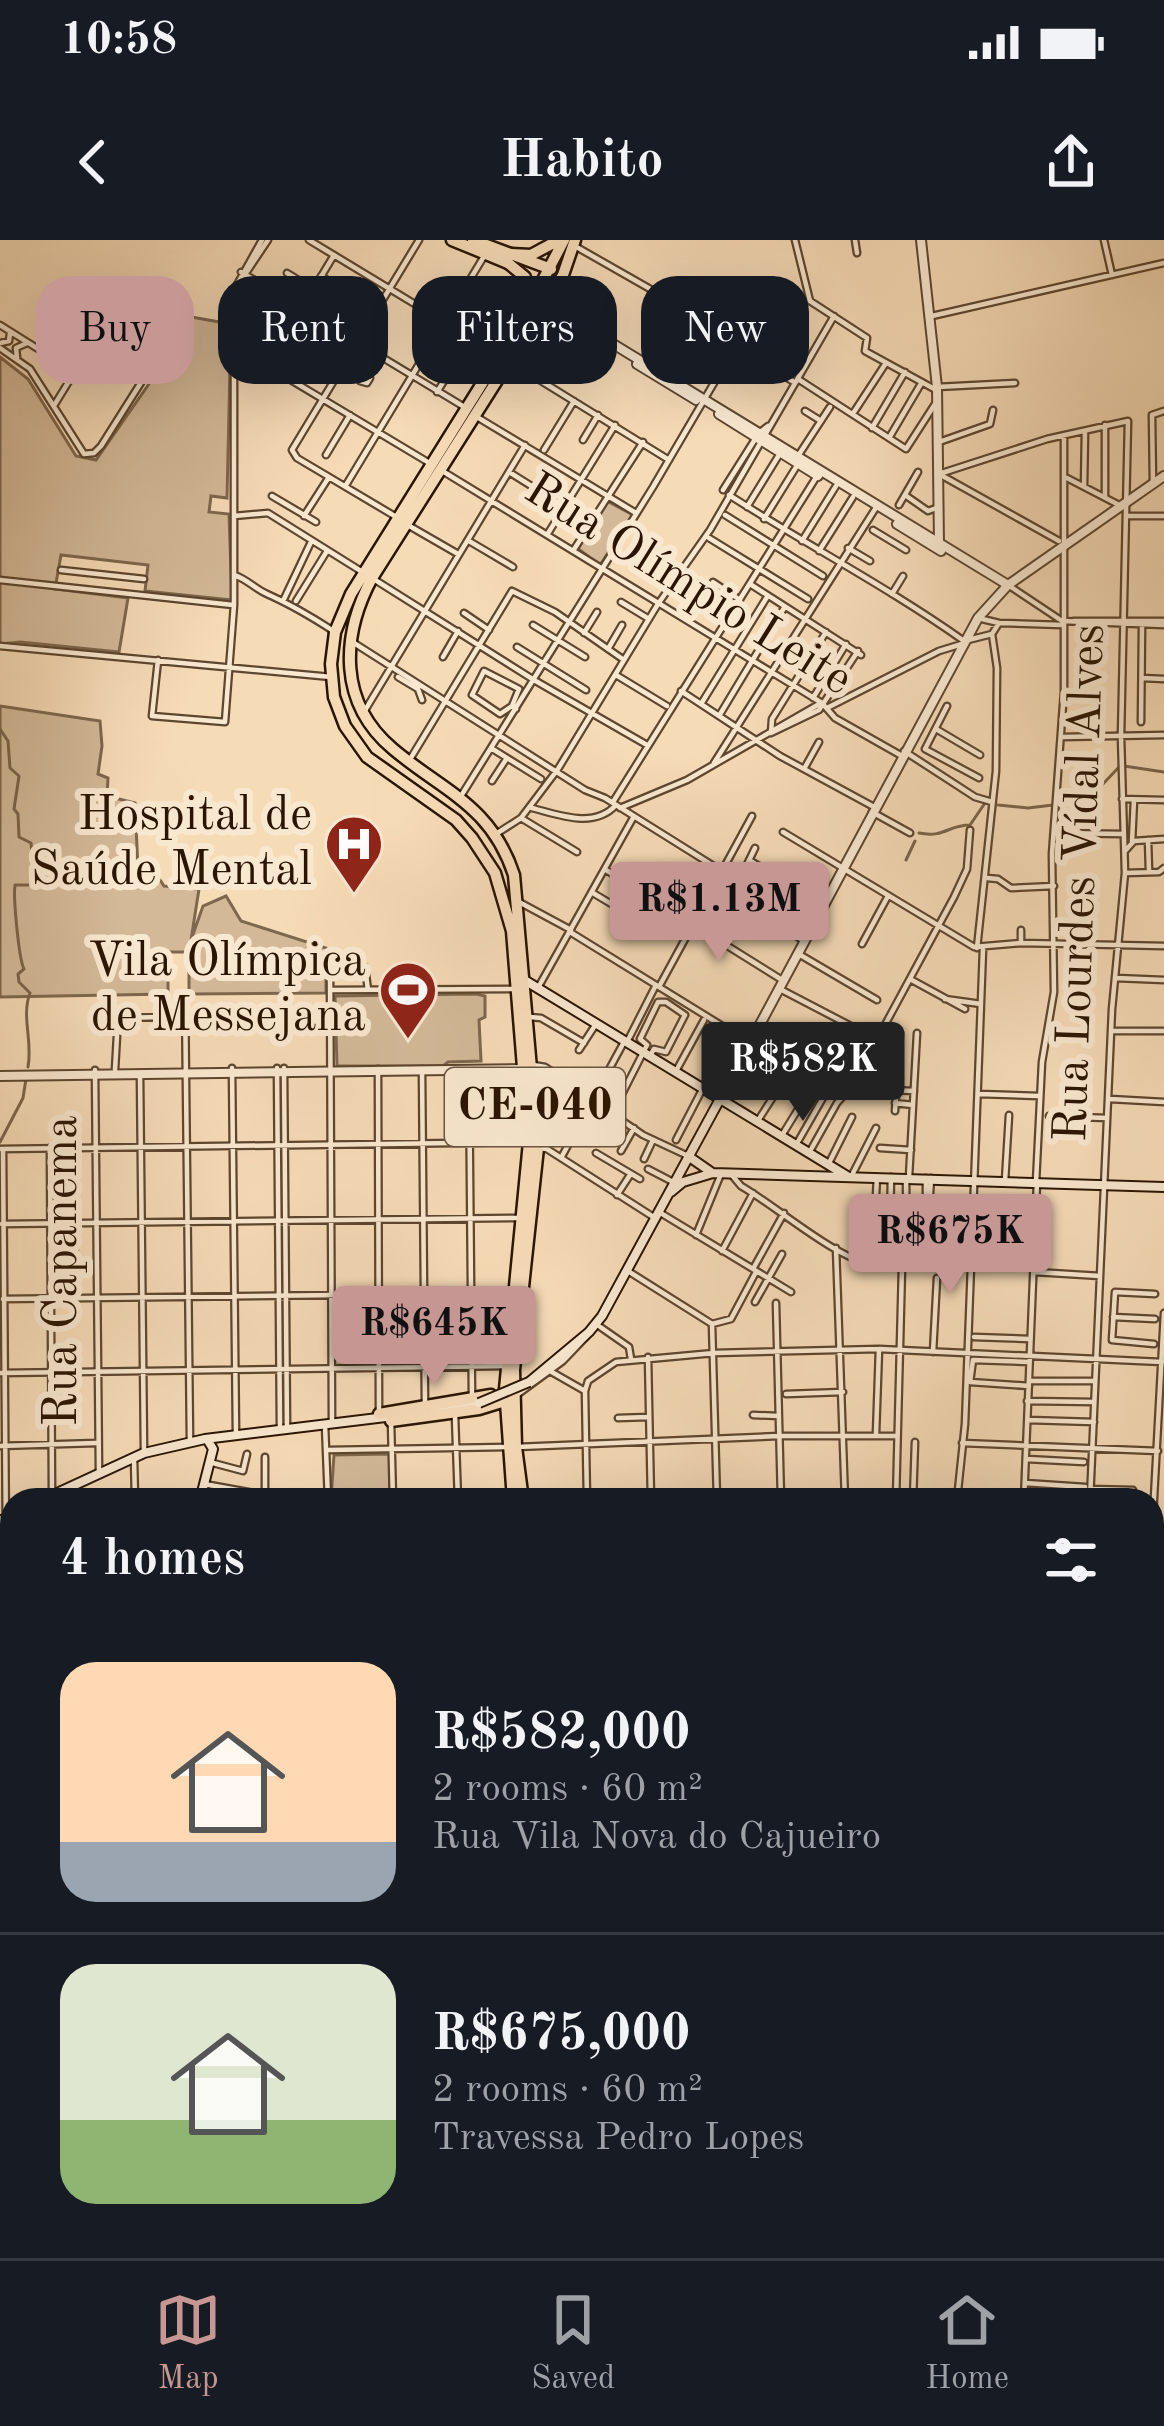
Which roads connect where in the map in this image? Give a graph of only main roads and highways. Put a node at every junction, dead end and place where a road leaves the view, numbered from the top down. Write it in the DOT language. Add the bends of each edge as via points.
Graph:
graph roads {
  1 [pos="452,240"];
  2 [pos="473,240"];
  3 [pos="568,241"];
  4 [pos="490,247"];
  5 [pos="509,258"];
  6 [pos="552,275"];
  7 [pos="524,276"];
  8 [pos="555,276"];
  9 [pos="486,384"];
  10 [pos="368,576"];
  11 [pos="409,760"];
  12 [pos="385,771"];
  13 [pos="447,786"];
  14 [pos="447,814"];
  15 [pos="527,986"];
  16 [pos="528,1067"];
  17 [pos="534,1145"];
  18 [pos="508,1396"];
  19 [pos="516,1488"];
  1 -- 4 [label="main road"];
  2 -- 4 [label="main road"];
  3 -- 5 [label="main road"];
  3 -- 6 [label="main road"];
  3 -- 8 [label="main road, CE-040"];
  4 -- 5 [label="main road"];
  5 -- 6 [label="main road"];
  5 -- 7 [label="main road"];
  9 -- 10 [label="main road, CE-040"];
  10 -- 11 [label="main road, CE-040" via="349,640 351,676 379,735"];
  10 -- 12 [label="main road, CE-040" via="335,632 331,677 352,738"];
  11 -- 12 [label="main road" via="404,778"];
  11 -- 13 [label="main road, CE-040"];
  12 -- 14 [label="main road, CE-040"];
  13 -- 14 [label="main road" via="424,787"];
  13 -- 15 [label="main road, CE-040" via="496,835 513,869"];
  14 -- 15 [label="main road, CE-040" via="482,851 503,890"];
  15 -- 16 [label="main road, CE-040"];
  15 -- 16 [label="main road, CE-040"];
  16 -- 17 [label="main road, CE-040"];
  17 -- 18 [label="main road, CE-040"];
  17 -- 18 [label="main road, CE-040"];
  18 -- 18 [label="main road" via="425,1407 389,1417 455,1413"];
  18 -- 19 [label="main road, CE-040"];
}
